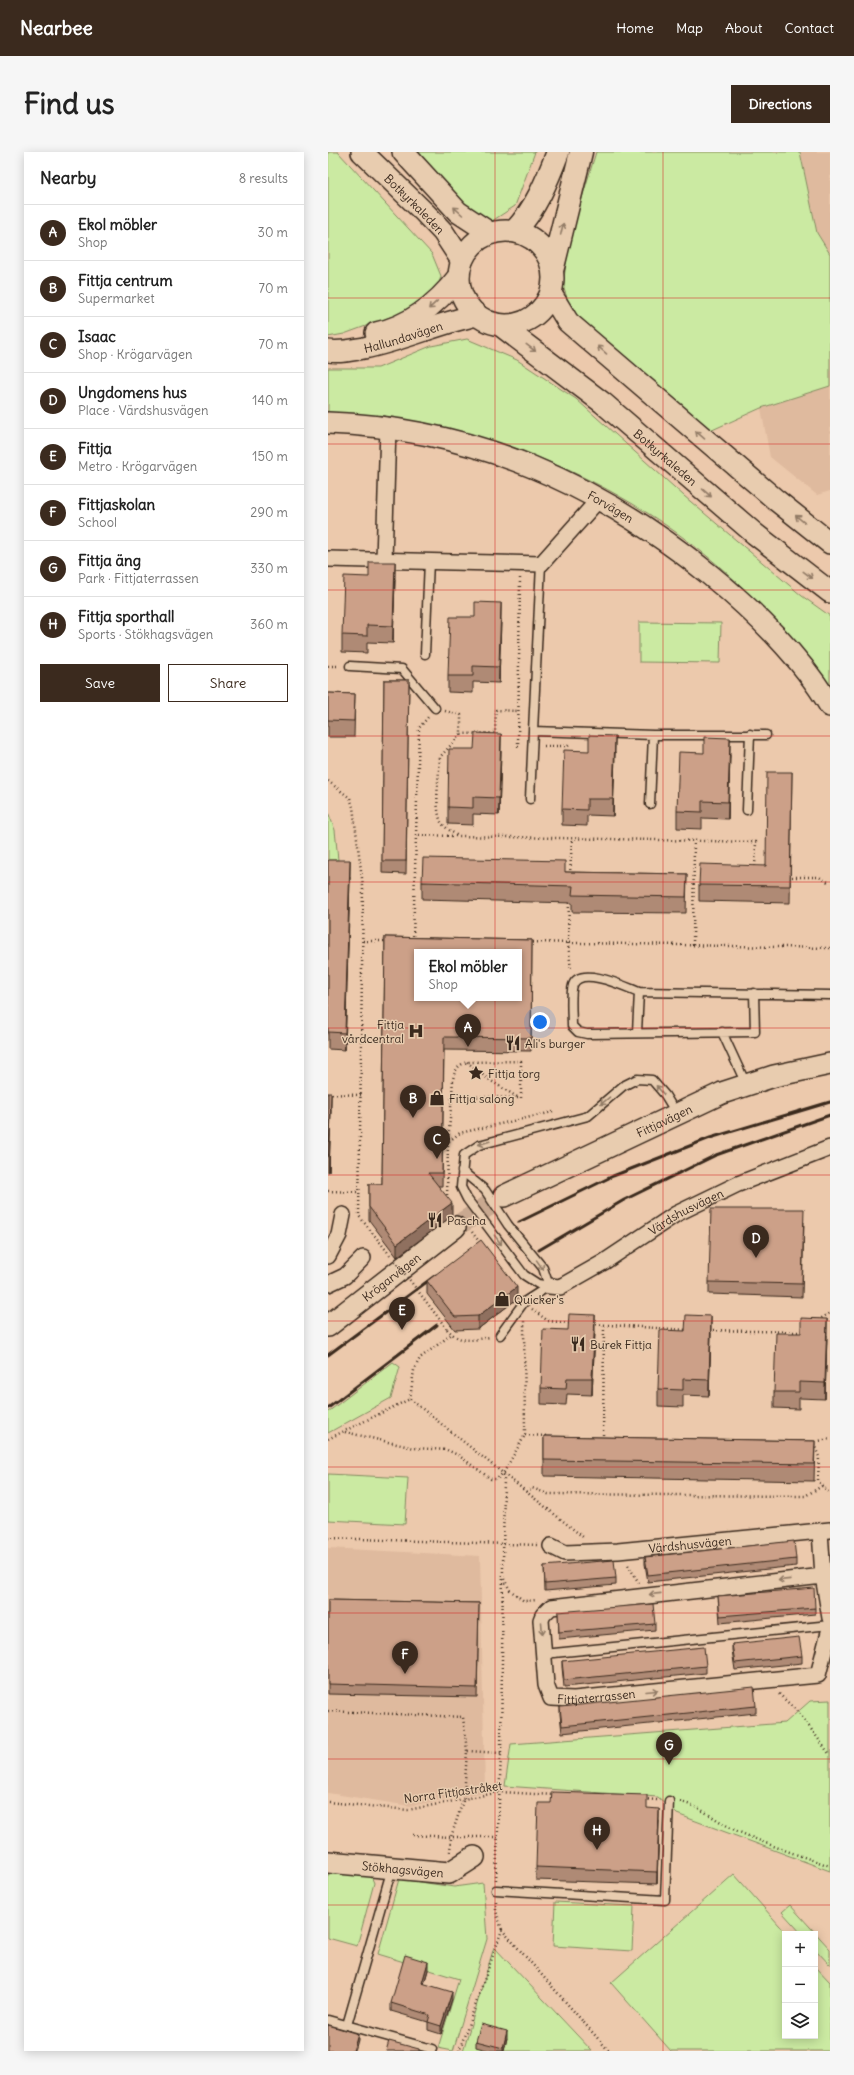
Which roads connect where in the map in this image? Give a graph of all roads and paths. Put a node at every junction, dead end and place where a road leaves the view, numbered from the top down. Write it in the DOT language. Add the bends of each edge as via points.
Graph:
graph roads {
  1 [pos="362,152"];
  2 [pos="403,152"];
  3 [pos="558,152"];
  4 [pos="581,152"];
  5 [pos="515,231"];
  6 [pos="490,233"];
  7 [pos="553,267"];
  8 [pos="460,268"];
  9 [pos="551,294"];
  10 [pos="477,315"];
  11 [pos="500,325"];
  12 [pos="328,344"];
  13 [pos="328,351"];
  14 [pos="328,423"];
  15 [pos="388,428"];
  16 [pos="600,498"];
  17 [pos="830,543"];
  18 [pos="328,559"];
  19 [pos="384,560"];
  20 [pos="429,561"];
  21 [pos="520,563"];
  22 [pos="541,564"];
  23 [pos="830,592"];
  24 [pos="425,654"];
  25 [pos="350,666"];
  26 [pos="830,706"];
  27 [pos="435,708"];
  28 [pos="533,731"];
  29 [pos="461,734"];
  30 [pos="750,734"];
  31 [pos="653,735"];
  32 [pos="766,735"];
  33 [pos="328,781"];
  34 [pos="530,799"];
  35 [pos="650,804"];
  36 [pos="747,810"];
  37 [pos="416,835"];
  38 [pos="458,836"];
  39 [pos="572,839"];
  40 [pos="694,841"];
  41 [pos="755,870"];
  42 [pos="787,877"];
  43 [pos="570,880"];
  44 [pos="830,883"];
  45 [pos="569,896"];
  46 [pos="363,941"];
  47 [pos="391,941"];
  48 [pos="405,941"];
  49 [pos="412,941"];
  50 [pos="420,941"];
  51 [pos="522,942"];
  52 [pos="568,943"];
  53 [pos="693,945"];
  54 [pos="830,948"];
  55 [pos="573,985"];
  56 [pos="639,992"];
  57 [pos="754,993"];
  58 [pos="830,994"];
  59 [pos="637,1032"];
  60 [pos="722,1032"];
  61 [pos="467,1062"];
  62 [pos="830,1064"];
  63 [pos="746,1085"];
  64 [pos="328,1094"];
  65 [pos="361,1095"];
  66 [pos="518,1097"];
  67 [pos="559,1110"];
  68 [pos="676,1113"];
  69 [pos="448,1142"];
  70 [pos="830,1148"];
  71 [pos="462,1171"];
  72 [pos="328,1191"];
  73 [pos="359,1192"];
  74 [pos="504,1196"];
  75 [pos="343,1215"];
  76 [pos="455,1227"];
  77 [pos="328,1256"];
  78 [pos="363,1258"];
  79 [pos="328,1284"];
  80 [pos="549,1286"];
  81 [pos="524,1302"];
  82 [pos="830,1313"];
  83 [pos="817,1320"];
  84 [pos="575,1323"];
  85 [pos="589,1324"];
  86 [pos="811,1324"];
  87 [pos="604,1325"];
  88 [pos="328,1326"];
  89 [pos="695,1330"];
  90 [pos="703,1330"];
  91 [pos="452,1334"];
  92 [pos="500,1335"];
  93 [pos="410,1400"];
  94 [pos="345,1432"];
  95 [pos="525,1435"];
  96 [pos="556,1437"];
  97 [pos="328,1439"];
  98 [pos="830,1439"];
  99 [pos="813,1442"];
  100 [pos="807,1443"];
  101 [pos="603,1444"];
  102 [pos="504,1472"];
  103 [pos="822,1486"];
  104 [pos="526,1492"];
  105 [pos="830,1494"];
  106 [pos="825,1530"];
  107 [pos="328,1538"];
  108 [pos="584,1538"];
  109 [pos="504,1544"];
  110 [pos="551,1546"];
  111 [pos="629,1566"];
  112 [pos="823,1576"];
  113 [pos="638,1582"];
  114 [pos="830,1618"];
  115 [pos="830,1625"];
  116 [pos="830,1628"];
  117 [pos="544,1654"];
  118 [pos="776,1679"];
  119 [pos="328,1711"];
  120 [pos="467,1751"];
  121 [pos="501,1753"];
  122 [pos="830,1755"];
  123 [pos="500,1792"];
  124 [pos="562,1795"];
  125 [pos="464,1798"];
  126 [pos="639,1799"];
  127 [pos="670,1800"];
  128 [pos="328,1802"];
  129 [pos="413,1835"];
  130 [pos="451,1837"];
  131 [pos="498,1837"];
  132 [pos="474,1857"];
  133 [pos="328,1862"];
  134 [pos="830,1866"];
  135 [pos="393,1868"];
  136 [pos="449,1873"];
  137 [pos="496,1890"];
  138 [pos="502,1930"];
  139 [pos="328,2020"];
  140 [pos="347,2025"];
  141 [pos="431,2051"];
  142 [pos="459,2051"];
  143 [pos="609,2051"];
  1 -- 8 [label="main road, Botkyrkaleden" via="443,232"];
  6 -- 2 [label="main road, one-way" via="458,212"];
  3 -- 5 [label="highway" via="547,181 528,216"];
  7 -- 4 [label="highway, one-way"];
  5 -- 6 [label="main road" via="502,230"];
  5 -- 7 [label="main road" via="535,240 549,257"];
  6 -- 8 [label="main road" via="478,239 469,249"];
  7 -- 9 [label="main road"];
  8 -- 10 [label="main road" via="461,292"];
  8 -- 12 [label="main road, Hallundavägen, one-way" via="446,292 427,310 385,331"];
  9 -- 11 [label="main road" via="545,305 531,318 513,325"];
  17 -- 9 [label="main road, one-way" via="568,322"];
  10 -- 11 [label="main road"];
  10 -- 13 [label="main road, Hallundavägen" via="387,343 339,353"];
  11 -- 23 [label="main road, Botkyrkaleden, one-way" via="603,403 755,534"];
  14 -- 15 [label="main road, Forvägen"];
  15 -- 16 [label="main road, Forvägen" via="462,442 559,478"];
  15 -- 19 [label="street"];
  16 -- 22 [label="street"];
  16 -- 26 [label="main road, Forvägen" via="676,546 737,597 778,639"];
  18 -- 19 [label="street"];
  19 -- 20 [label="street"];
  20 -- 21 [label="street"];
  20 -- 24 [label="lane"];
  21 -- 22 [label="street"];
  21 -- 29 [label="path" via="519,711 496,710 495,733"];
  22 -- 28 [label="lane"];
  25 -- 27 [label="lane" via="402,669"];
  27 -- 29 [label="path" via="461,715"];
  27 -- 37 [label="path" via="419,728"];
  28 -- 31 [label="lane"];
  28 -- 34 [label="lane"];
  29 -- 38 [label="path" via="440,757 438,789 442,823"];
  30 -- 31 [label="lane"];
  30 -- 32 [label="lane"];
  30 -- 36 [label="lane"];
  31 -- 35 [label="lane"];
  33 -- 46 [label="path" via="350,798 353,807 363,886"];
  37 -- 38 [label="path"];
  37 -- 49 [label="path"];
  38 -- 39 [label="path"];
  39 -- 40 [label="path"];
  39 -- 43 [label="path"];
  40 -- 41 [label="path" via="756,842"];
  40 -- 53 [label="path"];
  42 -- 44 [label="path" via="819,877"];
  45 -- 52 [label="path"];
  46 -- 47 [label="path"];
  46 -- 65 [label="path"];
  48 -- 49 [label="path"];
  49 -- 50 [label="path"];
  51 -- 52 [label="path"];
  52 -- 53 [label="path"];
  52 -- 55 [label="path"];
  53 -- 54 [label="path"];
  55 -- 56 [label="lane" via="576,980 586,976 597,976"];
  55 -- 59 [label="lane" via="572,1026 578,1032"];
  56 -- 57 [label="lane"];
  56 -- 59 [label="lane"];
  57 -- 58 [label="lane"];
  57 -- 60 [label="lane" via="755,1032"];
  59 -- 60 [label="lane"];
  60 -- 63 [label="lane"];
  61 -- 66 [label="path"];
  61 -- 66 [label="path" via="521,1061 521,1098"];
  61 -- 66 [label="path" via="456,1070 452,1096"];
  62 -- 63 [label="main road, Fittjavägen"];
  63 -- 68 [label="main road, Fittjavägen"];
  64 -- 65 [label="path"];
  65 -- 73 [label="path"];
  67 -- 69 [label="path" via="460,1133"];
  68 -- 71 [label="lane, one-way" via="652,1080 637,1079 623,1086 588,1116 479,1145 464,1155"];
  68 -- 74 [label="main road, Fittjavägen"];
  70 -- 80 [label="street, Värdshusvägen" via="738,1184 676,1214 604,1262 560,1287"];
  71 -- 80 [label="lane, one-way" via="485,1190 508,1225 543,1268"];
  71 -- 80 [label="lane, one-way" via="461,1187 467,1200 524,1275 538,1284"];
  72 -- 73 [label="path"];
  73 -- 91 [label="path, bridge" via="359,1216"];
  75 -- 77 [label="street" via="339,1235"];
  76 -- 88 [label="main road, Krögarvägen"];
  78 -- 79 [label="street" via="345,1276"];
  80 -- 81 [label="lane"];
  81 -- 84 [label="path" via="548,1321"];
  81 -- 92 [label="lane"];
  81 -- 95 [label="path"];
  82 -- 83 [label="path"];
  85 -- 87 [label="path"];
  86 -- 90 [label="path" via="798,1332"];
  87 -- 89 [label="path"];
  87 -- 101 [label="path"];
  91 -- 92 [label="path" via="467,1341"];
  91 -- 93 [label="path" via="420,1358 414,1370"];
  93 -- 94 [label="path"];
  93 -- 102 [label="path"];
  94 -- 97 [label="path"];
  94 -- 102 [label="path" via="414,1448 447,1450 491,1479 497,1479"];
  95 -- 96 [label="path"];
  95 -- 102 [label="path"];
  98 -- 99 [label="path"];
  99 -- 100 [label="path"];
  99 -- 103 [label="path" via="819,1457 818,1481"];
  102 -- 104 [label="path"];
  102 -- 109 [label="path"];
  103 -- 104 [label="path" via="804,1496 548,1494 532,1488"];
  103 -- 105 [label="path"];
  104 -- 108 [label="path"];
  106 -- 110 [label="street, Värdshusvägen" via="618,1551 565,1553"];
  106 -- 112 [label="street"];
  107 -- 109 [label="path"];
  109 -- 110 [label="path"];
  109 -- 121 [label="path"];
  111 -- 113 [label="path"];
  112 -- 114 [label="street"];
  112 -- 117 [label="street, Fittjaterrassen, one-way" via="551,1607 542,1615 541,1620"];
  115 -- 117 [label="lane"];
  116 -- 118 [label="street, Fittjaterrassen" via="818,1675"];
  117 -- 118 [label="street, Fittjaterrassen, one-way" via="546,1685 551,1698 558,1699"];
  118 -- 122 [label="path" via="778,1692 800,1714"];
  119 -- 120 [label="path" via="463,1717"];
  120 -- 121 [label="path"];
  120 -- 125 [label="path"];
  121 -- 123 [label="path"];
  123 -- 124 [label="path, Norra Fittjastråket"];
  123 -- 125 [label="path, Norra Fittjastråket"];
  123 -- 131 [label="path"];
  125 -- 128 [label="path, Norra Fittjastråket" via="408,1810"];
  125 -- 130 [label="path"];
  126 -- 127 [label="path"];
  127 -- 134 [label="path" via="694,1805 767,1844"];
  127 -- 137 [label="lane" via="665,1900"];
  129 -- 130 [label="path"];
  130 -- 131 [label="path"];
  130 -- 136 [label="path"];
  131 -- 137 [label="path"];
  132 -- 136 [label="main road, Stökhagsvägen"];
  133 -- 135 [label="main road, Stökhagsvägen"];
  135 -- 136 [label="main road, Stökhagsvägen"];
  135 -- 140 [label="lane"];
  137 -- 138 [label="path" via="496,1911"];
  138 -- 142 [label="path"];
  138 -- 143 [label="path"];
  139 -- 140 [label="lane"];
  140 -- 141 [label="lane" via="432,2049"];
}
